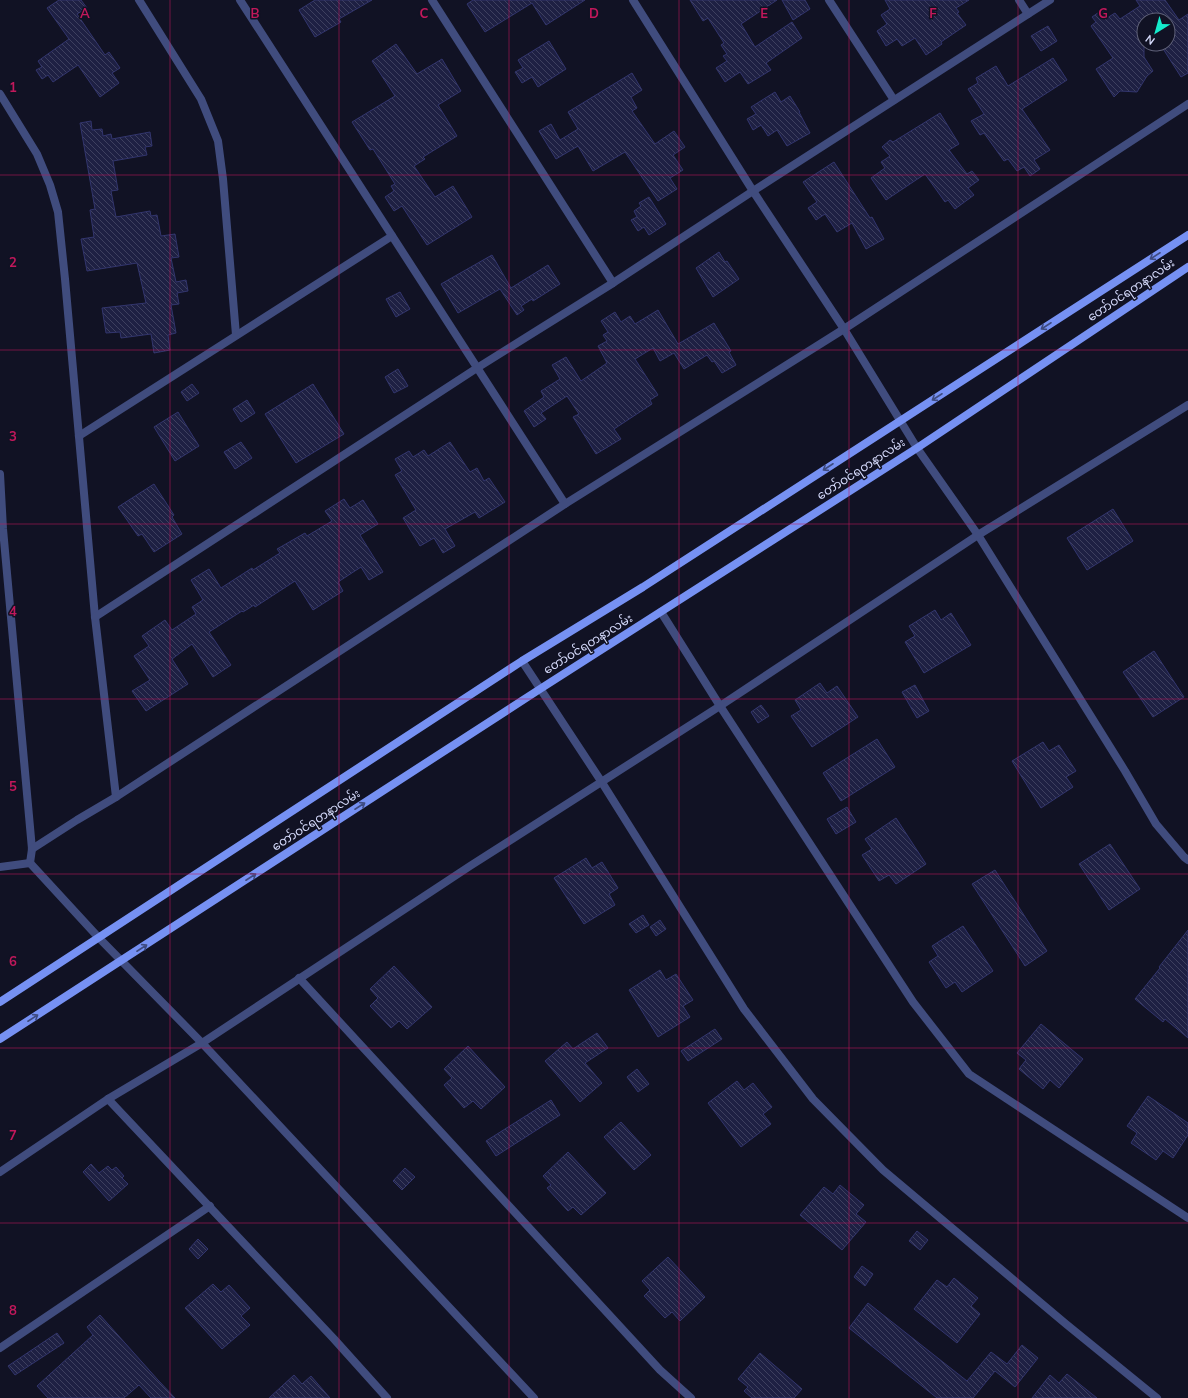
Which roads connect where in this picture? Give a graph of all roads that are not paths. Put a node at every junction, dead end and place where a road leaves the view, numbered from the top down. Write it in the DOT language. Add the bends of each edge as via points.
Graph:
graph roads {
  1 [pos="139,0"];
  2 [pos="240,0"];
  3 [pos="432,0"];
  4 [pos="633,0"];
  5 [pos="829,0"];
  6 [pos="1019,0"];
  7 [pos="1050,0"];
  8 [pos="1028,14"];
  9 [pos="0,94"];
  10 [pos="894,100"];
  11 [pos="1188,104"];
  12 [pos="753,191"];
  13 [pos="1188,235"];
  14 [pos="392,236"];
  15 [pos="1188,267"];
  16 [pos="613,283"];
  17 [pos="844,329"];
  18 [pos="236,335"];
  19 [pos="477,368"];
  20 [pos="1188,405"];
  21 [pos="901,420"];
  22 [pos="79,436"];
  23 [pos="917,448"];
  24 [pos="0,474"];
  25 [pos="565,504"];
  26 [pos="2,530"];
  27 [pos="978,535"];
  28 [pos="662,612"];
  29 [pos="95,618"];
  30 [pos="522,661"];
  31 [pos="540,689"];
  32 [pos="720,706"];
  33 [pos="601,781"];
  34 [pos="116,797"];
  35 [pos="32,849"];
  36 [pos="1188,860"];
  37 [pos="30,864"];
  38 [pos="0,867"];
  39 [pos="99,938"];
  40 [pos="122,961"];
  41 [pos="299,978"];
  42 [pos="0,1002"];
  43 [pos="0,1039"];
  44 [pos="202,1043"];
  45 [pos="108,1099"];
  46 [pos="0,1172"];
  47 [pos="210,1206"];
  48 [pos="1188,1218"];
  49 [pos="0,1348"];
  50 [pos="387,1398"];
  51 [pos="534,1398"];
  52 [pos="691,1398"];
  53 [pos="1157,1398"];
  1 -- 18 [label="street" via="201,99 218,141"];
  2 -- 14 [label="street"];
  3 -- 16 [label="street"];
  4 -- 12 [label="street"];
  5 -- 10 [label="street"];
  6 -- 8 [label="street"];
  7 -- 8 [label="street"];
  8 -- 10 [label="street"];
  9 -- 22 [label="street" via="37,154 58,212"];
  10 -- 12 [label="street"];
  11 -- 17 [label="street"];
  12 -- 16 [label="street"];
  12 -- 17 [label="street"];
  13 -- 21 [label="main road, တော်ဝင်ရတနာလမ်း, one-way"];
  14 -- 18 [label="street"];
  14 -- 19 [label="street"];
  15 -- 23 [label="main road, တော်ဝင်ရတနာလမ်း"];
  16 -- 19 [label="street"];
  17 -- 21 [label="street"];
  17 -- 25 [label="street"];
  18 -- 22 [label="street"];
  19 -- 25 [label="street"];
  19 -- 29 [label="street"];
  20 -- 27 [label="street"];
  21 -- 23 [label="street"];
  21 -- 30 [label="main road, တော်ဝင်ရတနာလမ်း, one-way" via="643,587"];
  22 -- 29 [label="street"];
  23 -- 27 [label="street"];
  23 -- 28 [label="main road, တော်ဝင်ရတနာလမ်း"];
  24 -- 26 [label="street"];
  25 -- 34 [label="street"];
  26 -- 35 [label="street"];
  27 -- 32 [label="street"];
  27 -- 36 [label="street" via="1156,824"];
  28 -- 31 [label="main road, တော်ဝင်ရတနာလမ်း"];
  28 -- 32 [label="street"];
  29 -- 34 [label="street"];
  30 -- 31 [label="street"];
  30 -- 39 [label="main road, တော်ဝင်ရတနာလမ်း"];
  31 -- 33 [label="street"];
  40 -- 31 [label="main road, တော်ဝင်ရတနာလမ်း, one-way"];
  32 -- 33 [label="street"];
  32 -- 48 [label="street" via="913,1002 969,1074"];
  33 -- 41 [label="street"];
  33 -- 53 [label="street" via="744,1009 813,1099 883,1170"];
  34 -- 35 [label="street"];
  35 -- 37 [label="street"];
  37 -- 38 [label="street"];
  37 -- 39 [label="street"];
  39 -- 40 [label="street"];
  39 -- 42 [label="main road, တော်ဝင်ရတနာလမ်း"];
  43 -- 40 [label="main road, တော်ဝင်ရတနာလမ်း, one-way"];
  40 -- 44 [label="street"];
  41 -- 44 [label="street"];
  41 -- 52 [label="street" via="660,1370"];
  44 -- 45 [label="street"];
  44 -- 51 [label="street"];
  45 -- 46 [label="street"];
  45 -- 47 [label="street"];
  47 -- 49 [label="street"];
  47 -- 50 [label="street"];
}
